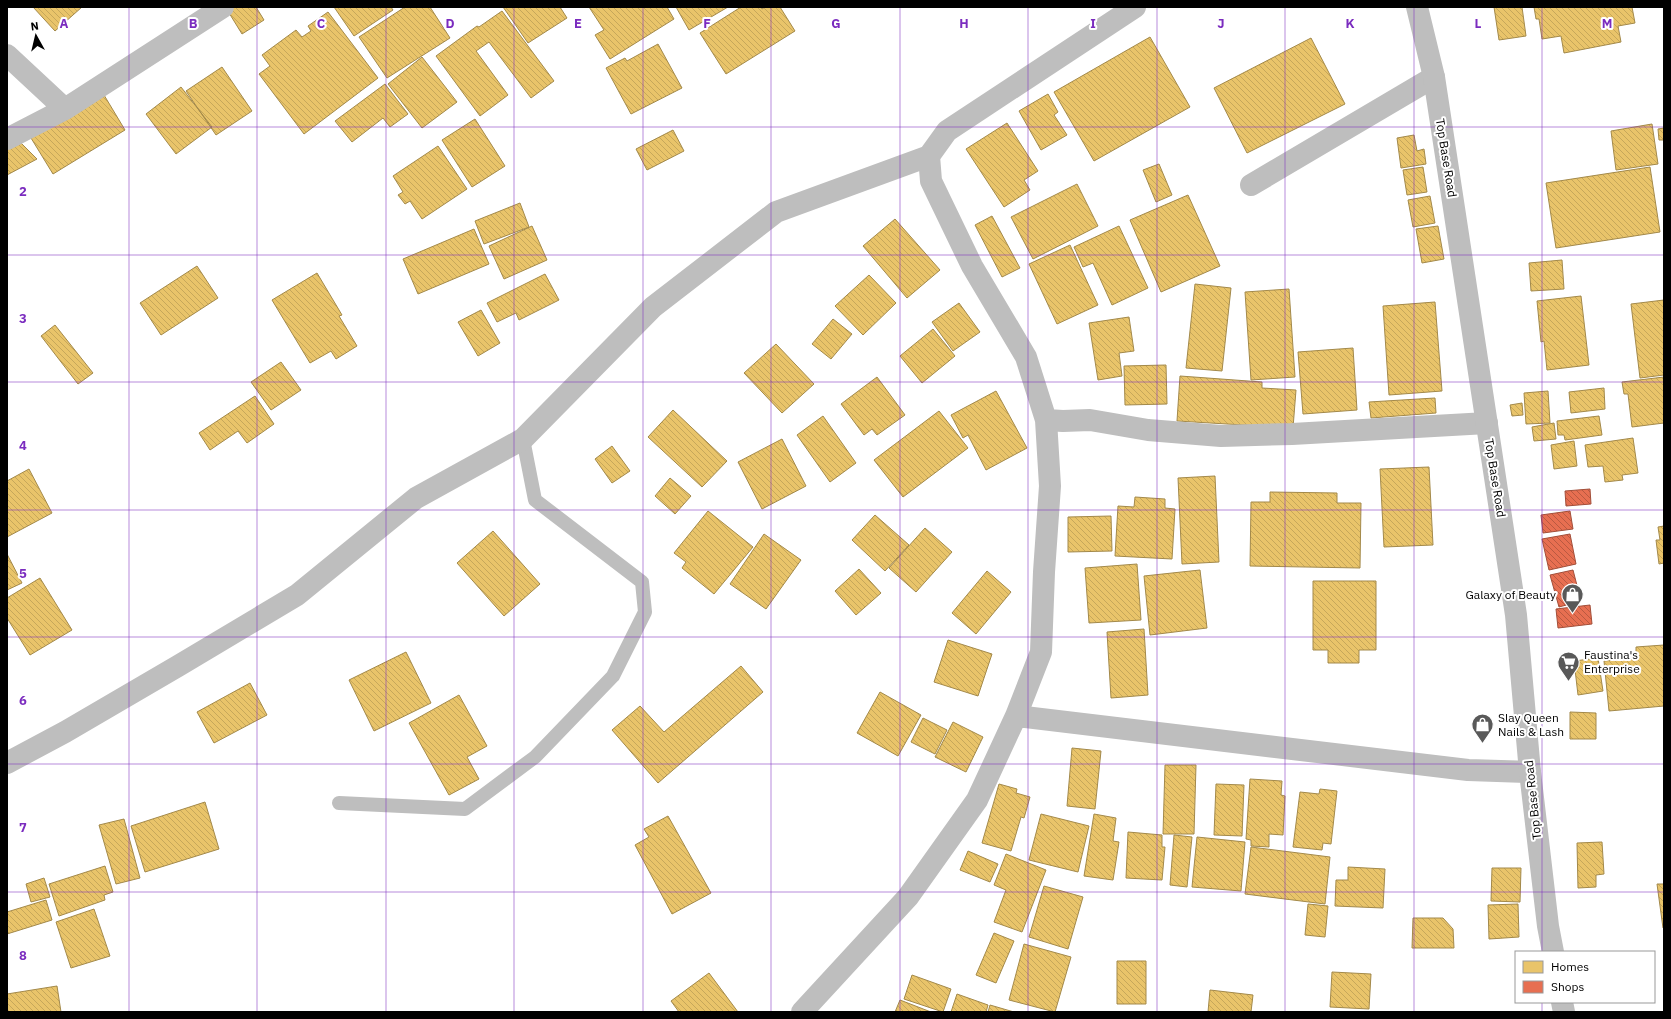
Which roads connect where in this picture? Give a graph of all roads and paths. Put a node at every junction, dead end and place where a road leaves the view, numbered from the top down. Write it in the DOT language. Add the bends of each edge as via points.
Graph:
graph roads {
  1 [pos="223,7"];
  2 [pos="1135,7"];
  3 [pos="1417,7"];
  4 [pos="7,54"];
  5 [pos="1434,77"];
  6 [pos="65,109"];
  7 [pos="7,139"];
  8 [pos="929,156"];
  9 [pos="1251,185"];
  10 [pos="1046,420"];
  11 [pos="1487,423"];
  12 [pos="523,439"];
  13 [pos="1016,716"];
  14 [pos="7,763"];
  15 [pos="1530,772"];
  16 [pos="339,803"];
  17 [pos="1553,951"];
  18 [pos="802,1012"];
  1 -- 6 [label="street"];
  2 -- 8 [label="street" via="947,131"];
  3 -- 5 [label="street, Top Base Road"];
  4 -- 6 [label="street"];
  5 -- 9 [label="street"];
  5 -- 11 [label="street, Top Base Road"];
  6 -- 7 [label="street"];
  8 -- 10 [label="street" via="931,181 972,266 1026,357"];
  8 -- 12 [label="street" via="776,212 652,307"];
  10 -- 11 [label="street" via="1090,420 1148,430 1221,436"];
  10 -- 13 [label="street" via="1050,486 1041,652"];
  11 -- 15 [label="street, Top Base Road" via="1516,615"];
  12 -- 14 [label="street" via="416,498 297,595 65,732"];
  12 -- 16 [label="lane" via="535,500 642,582 645,612 613,676 535,757 465,809"];
  13 -- 15 [label="street" via="1468,770"];
  13 -- 18 [label="street" via="977,800 908,897"];
  15 -- 17 [label="street, Top Base Road"];
}
